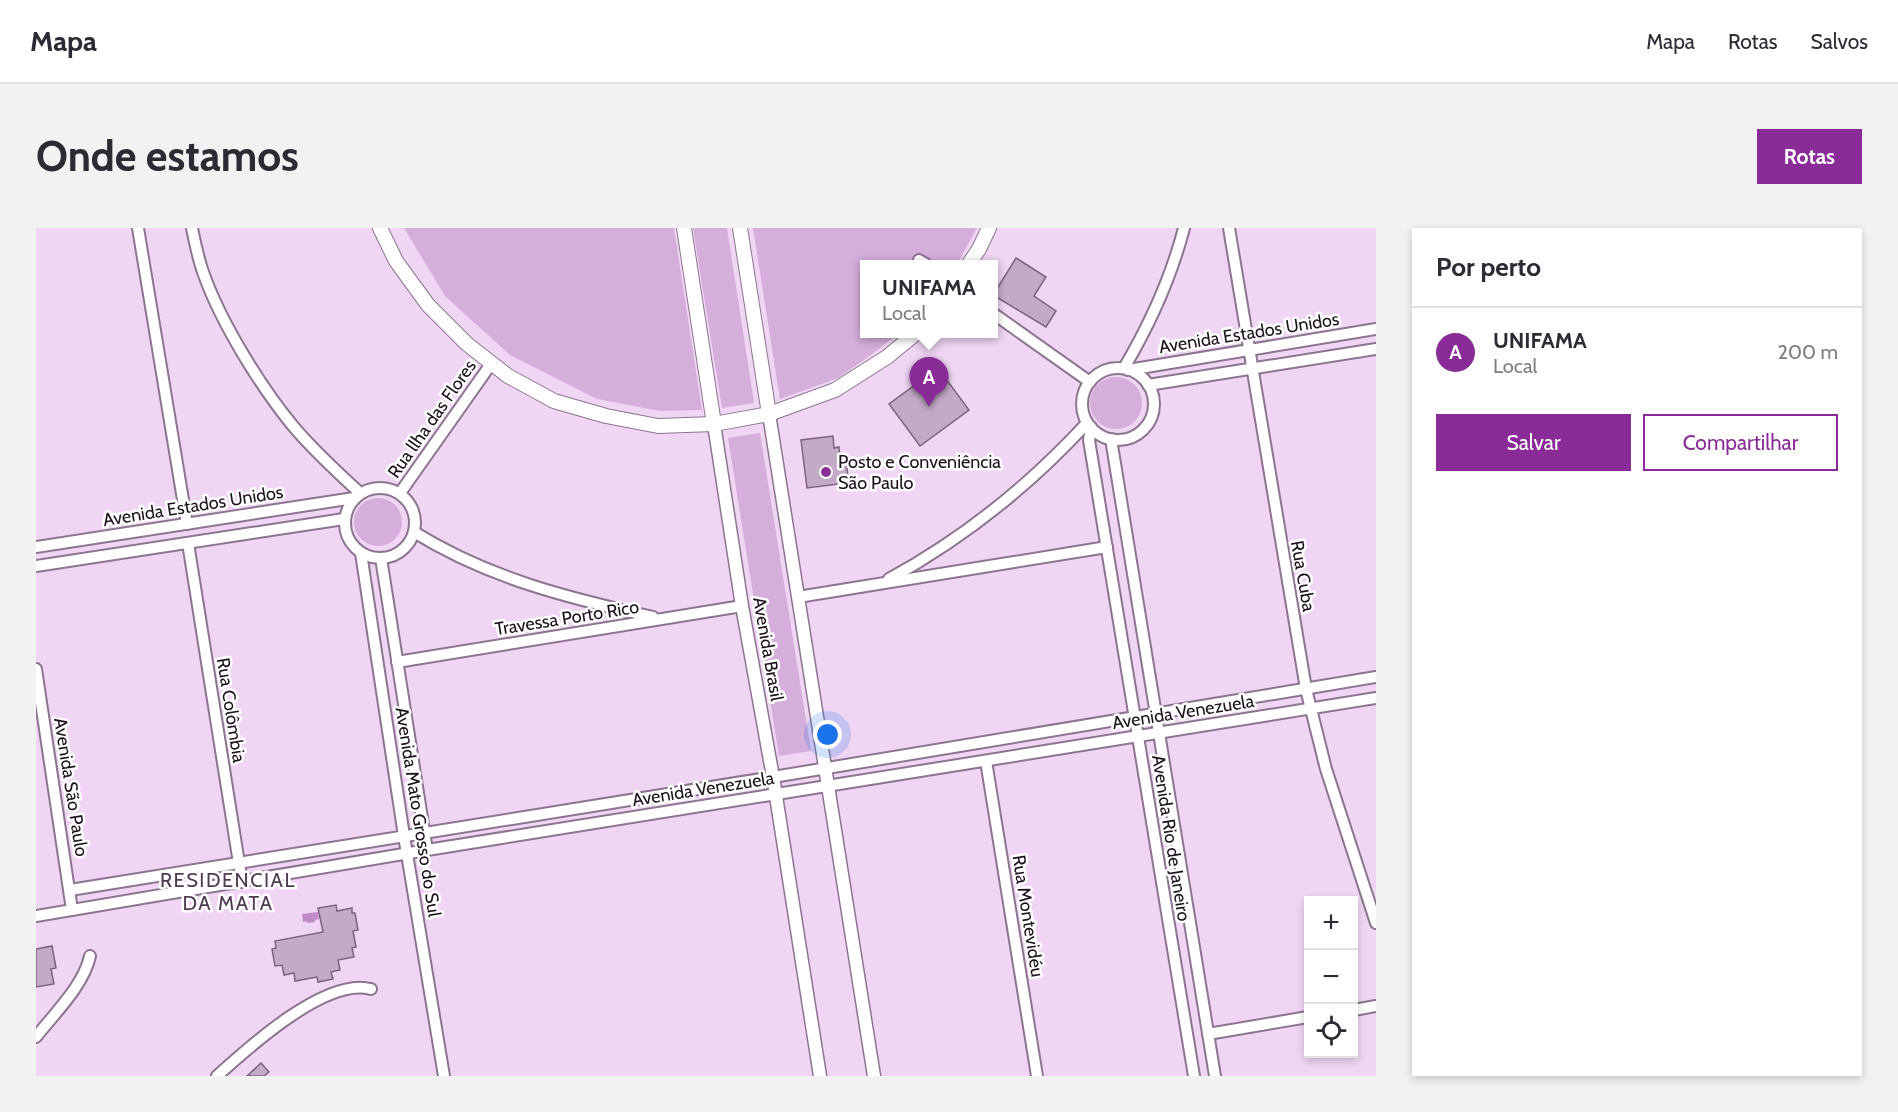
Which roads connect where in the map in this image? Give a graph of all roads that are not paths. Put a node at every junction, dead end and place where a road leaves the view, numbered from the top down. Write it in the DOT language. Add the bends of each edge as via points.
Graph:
graph roads {
  1 [pos="138,228"];
  2 [pos="192,228"];
  3 [pos="380,228"];
  4 [pos="684,228"];
  5 [pos="740,228"];
  6 [pos="989,228"];
  7 [pos="1184,228"];
  8 [pos="1229,228"];
  9 [pos="972,260"];
  10 [pos="998,318"];
  11 [pos="1376,329"];
  12 [pos="909,338"];
  13 [pos="1376,349"];
  14 [pos="1249,350"];
  15 [pos="491,364"];
  16 [pos="1126,369"];
  17 [pos="1251,369"];
  18 [pos="1089,382"];
  19 [pos="1148,386"];
  20 [pos="769,414"];
  21 [pos="714,424"];
  22 [pos="1089,425"];
  23 [pos="1111,439"];
  24 [pos="400,493"];
  25 [pos="357,496"];
  26 [pos="344,519"];
  27 [pos="187,524"];
  28 [pos="414,532"];
  29 [pos="188,543"];
  30 [pos="1107,546"];
  31 [pos="36,547"];
  32 [pos="361,553"];
  33 [pos="381,558"];
  34 [pos="36,566"];
  35 [pos="881,583"];
  36 [pos="798,597"];
  37 [pos="742,606"];
  38 [pos="660,619"];
  39 [pos="397,662"];
  40 [pos="36,669"];
  41 [pos="1376,677"];
  42 [pos="1305,689"];
  43 [pos="1376,698"];
  44 [pos="1310,709"];
  45 [pos="1156,714"];
  46 [pos="1135,717"];
  47 [pos="1159,733"];
  48 [pos="1138,736"];
  49 [pos="986,761"];
  50 [pos="825,768"];
  51 [pos="773,777"];
  52 [pos="828,786"];
  53 [pos="775,795"];
  54 [pos="425,833"];
  55 [pos="404,836"];
  56 [pos="427,850"];
  57 [pos="407,854"];
  58 [pos="239,863"];
  59 [pos="242,882"];
  60 [pos="70,890"];
  61 [pos="72,910"];
  62 [pos="36,916"];
  63 [pos="1376,923"];
  64 [pos="90,956"];
  65 [pos="372,989"];
  66 [pos="1376,1006"];
  67 [pos="1358,1009"];
  68 [pos="1304,1018"];
  69 [pos="1208,1034"];
  70 [pos="36,1037"];
  71 [pos="217,1076"];
  72 [pos="444,1076"];
  73 [pos="820,1076"];
  74 [pos="874,1076"];
  75 [pos="1037,1076"];
  76 [pos="1194,1076"];
  77 [pos="1215,1076"];
  1 -- 27 [label="street"];
  2 -- 25 [label="street" via="203,272 240,347 293,426"];
  3 -- 15 [label="main road" via="396,261 428,305"];
  4 -- 21 [label="main road, Avenida Brasil"];
  5 -- 20 [label="main road, Avenida Brasil"];
  6 -- 9 [label="main road"];
  7 -- 16 [label="street" via="1162,295"];
  8 -- 14 [label="street, Rua Cuba"];
  10 -- 18 [label="street"];
  11 -- 14 [label="street, Avenida Estados Unidos"];
  12 -- 20 [label="main road" via="835,390"];
  13 -- 17 [label="street, Avenida Estados Unidos"];
  14 -- 16 [label="street, Avenida Estados Unidos"];
  14 -- 17 [label="street, Rua Cuba"];
  15 -- 21 [label="main road" via="554,401 606,416 658,426"];
  15 -- 24 [label="street, Rua llha das Flores"];
  16 -- 18 [label="street" via="1100,372"];
  16 -- 19 [label="street"];
  17 -- 19 [label="street, Avenida Estados Unidos"];
  17 -- 42 [label="street, Rua Cuba"];
  18 -- 22 [label="street" via="1082,403"];
  19 -- 23 [label="street" via="1154,403 1148,423 1132,437"];
  20 -- 21 [label="main road"];
  20 -- 36 [label="street, Avenida Brasil"];
  21 -- 37 [label="street, Avenida Brasil"];
  22 -- 23 [label="street"];
  22 -- 30 [label="street, Avenida Rio de Janeiro"];
  22 -- 35 [label="street" via="970,529"];
  23 -- 45 [label="street, Avenida Rio de Janeiro"];
  24 -- 25 [label="street" via="377,487"];
  24 -- 28 [label="street" via="413,510"];
  25 -- 26 [label="street"];
  25 -- 27 [label="street, Avenida Estados Unidos"];
  26 -- 29 [label="street, Avenida Estados Unidos"];
  26 -- 32 [label="street" via="348,539"];
  27 -- 31 [label="street, Avenida Estados Unidos"];
  28 -- 33 [label="street" via="404,549"];
  28 -- 38 [label="street" via="464,561 494,573"];
  29 -- 34 [label="street, Avenida Estados Unidos"];
  29 -- 58 [label="street, Rua Colômbia"];
  30 -- 35 [label="street"];
  30 -- 46 [label="street, Avenida Rio de Janeiro"];
  32 -- 33 [label="street"];
  32 -- 55 [label="street, Avenida Mato Grosso do Sul"];
  33 -- 39 [label="street, Avenida Mato Grosso do Sul"];
  35 -- 36 [label="street"];
  36 -- 50 [label="street, Avenida Brasil"];
  37 -- 38 [label="street, Travessa Porto Rico"];
  37 -- 51 [label="street, Avenida Brasil"];
  38 -- 39 [label="street, Travessa Porto Rico"];
  39 -- 54 [label="street, Avenida Mato Grosso do Sul"];
  40 -- 60 [label="street, Avenida São Paulo"];
  41 -- 42 [label="street, Avenida Venezuela"];
  42 -- 44 [label="street, Rua Cuba"];
  42 -- 45 [label="street, Avenida Venezuela"];
  43 -- 44 [label="street, Avenida Venezuela"];
  44 -- 47 [label="street, Avenida Venezuela"];
  44 -- 63 [label="street, Rua Cuba"];
  45 -- 46 [label="street, Avenida Venezuela"];
  45 -- 47 [label="street, Avenida Rio de Janeiro"];
  46 -- 48 [label="street, Avenida Rio de Janeiro"];
  46 -- 50 [label="street, Avenida Venezuela"];
  47 -- 48 [label="street, Avenida Venezuela"];
  47 -- 69 [label="street, Avenida Rio de Janeiro"];
  48 -- 49 [label="street, Avenida Venezuela"];
  48 -- 76 [label="street, Avenida Rio de Janeiro"];
  49 -- 52 [label="street, Avenida Venezuela"];
  49 -- 75 [label="street, Rua Montevidéu"];
  50 -- 51 [label="street, Avenida Venezuela"];
  50 -- 52 [label="street, Avenida Brasil"];
  51 -- 53 [label="street, Avenida Brasil"];
  51 -- 54 [label="street, Avenida Venezuela"];
  52 -- 53 [label="street, Avenida Venezuela"];
  52 -- 74 [label="street, Avenida Brasil"];
  53 -- 56 [label="street, Avenida Venezuela"];
  53 -- 73 [label="street, Avenida Brasil"];
  54 -- 55 [label="street, Avenida Venezuela"];
  54 -- 56 [label="street, Avenida Mato Grosso do Sul"];
  55 -- 57 [label="street, Avenida Mato Grosso do Sul"];
  55 -- 58 [label="street, Avenida Venezuela"];
  56 -- 57 [label="street, Avenida Venezuela"];
  57 -- 59 [label="street, Avenida Venezuela"];
  57 -- 72 [label="street, Avenida Mato Grosso do Sul"];
  58 -- 59 [label="street, Rua Colômbia"];
  58 -- 60 [label="street, Avenida Venezuela"];
  59 -- 61 [label="street, Avenida Venezuela"];
  60 -- 61 [label="street, Avenida São Paulo"];
  61 -- 62 [label="street, Avenida Venezuela"];
  64 -- 70 [label="street" via="82,978"];
  65 -- 71 [label="street" via="350,987 309,1005"];
  66 -- 67 [label="street"];
  68 -- 69 [label="street"];
  69 -- 77 [label="street, Avenida Rio de Janeiro"];
}
